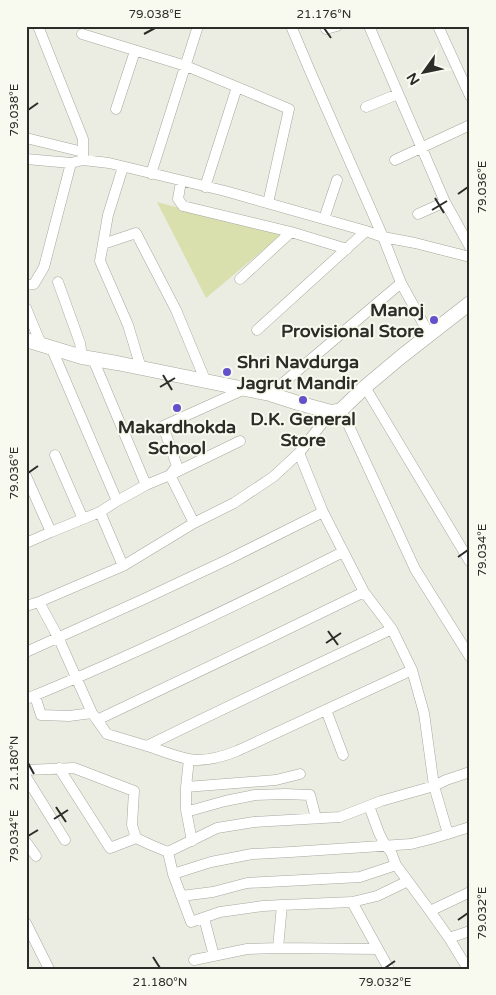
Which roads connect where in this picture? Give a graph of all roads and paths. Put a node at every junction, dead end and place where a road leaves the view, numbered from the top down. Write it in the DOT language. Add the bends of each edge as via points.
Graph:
graph roads {
  1 [pos="38,26"];
  2 [pos="198,26"];
  3 [pos="291,26"];
  4 [pos="368,26"];
  5 [pos="438,26"];
  6 [pos="82,34"];
  7 [pos="135,51"];
  8 [pos="186,66"];
  9 [pos="238,87"];
  10 [pos="398,94"];
  11 [pos="470,96"];
  12 [pos="366,107"];
  13 [pos="116,109"];
  14 [pos="470,126"];
  15 [pos="26,138"];
  16 [pos="421,148"];
  17 [pos="83,156"];
  18 [pos="26,159"];
  19 [pos="395,160"];
  20 [pos="71,163"];
  21 [pos="123,167"];
  22 [pos="151,174"];
  23 [pos="337,180"];
  24 [pos="182,181"];
  25 [pos="206,186"];
  26 [pos="444,202"];
  27 [pos="268,203"];
  28 [pos="418,214"];
  29 [pos="324,219"];
  30 [pos="366,231"];
  31 [pos="291,232"];
  32 [pos="383,238"];
  33 [pos="103,244"];
  34 [pos="470,247"];
  35 [pos="347,249"];
  36 [pos="470,257"];
  37 [pos="240,279"];
  38 [pos="58,282"];
  39 [pos="402,283"];
  40 [pos="26,285"];
  41 [pos="470,303"];
  42 [pos="26,308"];
  43 [pos="257,330"];
  44 [pos="428,334"];
  45 [pos="26,340"];
  46 [pos="46,345"];
  47 [pos="88,358"];
  48 [pos="140,368"];
  49 [pos="206,382"];
  50 [pos="366,387"];
  51 [pos="244,390"];
  52 [pos="270,394"];
  53 [pos="336,411"];
  54 [pos="240,441"];
  55 [pos="299,453"];
  56 [pos="55,455"];
  57 [pos="170,475"];
  58 [pos="26,476"];
  59 [pos="146,485"];
  60 [pos="117,501"];
  61 [pos="100,512"];
  62 [pos="323,512"];
  63 [pos="83,519"];
  64 [pos="194,523"];
  65 [pos="51,532"];
  66 [pos="26,543"];
  67 [pos="344,552"];
  68 [pos="470,562"];
  69 [pos="123,566"];
  70 [pos="364,592"];
  71 [pos="39,602"];
  72 [pos="26,606"];
  73 [pos="392,629"];
  74 [pos="58,637"];
  75 [pos="26,652"];
  76 [pos="470,657"];
  77 [pos="412,670"];
  78 [pos="76,679"];
  79 [pos="31,698"];
  80 [pos="326,710"];
  81 [pos="94,716"];
  82 [pos="147,746"];
  83 [pos="343,755"];
  84 [pos="189,759"];
  85 [pos="59,768"];
  86 [pos="26,770"];
  87 [pos="470,772"];
  88 [pos="300,774"];
  89 [pos="26,777"];
  90 [pos="434,786"];
  91 [pos="186,787"];
  92 [pos="370,806"];
  93 [pos="186,810"];
  94 [pos="316,818"];
  95 [pos="470,826"];
  96 [pos="448,834"];
  97 [pos="136,838"];
  98 [pos="65,840"];
  99 [pos="192,841"];
  100 [pos="26,842"];
  101 [pos="385,845"];
  102 [pos="168,852"];
  103 [pos="36,856"];
  104 [pos="396,865"];
  105 [pos="173,874"];
  106 [pos="408,881"];
  107 [pos="470,892"];
  108 [pos="181,896"];
  109 [pos="352,902"];
  110 [pos="282,905"];
  111 [pos="430,911"];
  112 [pos="204,918"];
  113 [pos="26,923"];
  114 [pos="470,931"];
  115 [pos="449,938"];
  116 [pos="278,948"];
  117 [pos="378,949"];
  118 [pos="214,956"];
  119 [pos="194,960"];
  120 [pos="49,969"];
  121 [pos="389,969"];
  122 [pos="468,969"];
  1 -- 17 [label="street" via="83,139"];
  2 -- 8 [label="street"];
  3 -- 32 [label="street"];
  4 -- 10 [label="street"];
  5 -- 11 [label="street"];
  6 -- 7 [label="street"];
  7 -- 8 [label="street"];
  7 -- 13 [label="street"];
  8 -- 9 [label="street"];
  8 -- 22 [label="street"];
  9 -- 25 [label="street"];
  9 -- 27 [label="street" via="289,109"];
  10 -- 12 [label="street"];
  10 -- 16 [label="street"];
  14 -- 16 [label="street"];
  15 -- 17 [label="street"];
  16 -- 19 [label="street"];
  16 -- 26 [label="street"];
  17 -- 20 [label="street"];
  17 -- 21 [label="street"];
  18 -- 20 [label="street"];
  20 -- 40 [label="street" via="44,267 34,284"];
  21 -- 22 [label="street"];
  21 -- 33 [label="street"];
  22 -- 24 [label="street"];
  23 -- 29 [label="street"];
  24 -- 25 [label="street"];
  24 -- 31 [label="street" via="178,199 183,206"];
  25 -- 27 [label="street"];
  26 -- 28 [label="street"];
  26 -- 34 [label="street"];
  27 -- 29 [label="street"];
  29 -- 30 [label="street"];
  30 -- 32 [label="street"];
  30 -- 35 [label="street"];
  31 -- 35 [label="street"];
  31 -- 37 [label="street"];
  32 -- 36 [label="street"];
  32 -- 39 [label="street"];
  33 -- 48 [label="street" via="100,261 128,325"];
  33 -- 49 [label="street" via="136,233 176,310"];
  35 -- 43 [label="street"];
  38 -- 47 [label="street"];
  39 -- 44 [label="street"];
  39 -- 52 [label="street"];
  41 -- 44 [label="street"];
  42 -- 46 [label="street"];
  44 -- 50 [label="street"];
  45 -- 46 [label="street"];
  46 -- 47 [label="street"];
  46 -- 60 [label="street"];
  47 -- 48 [label="street"];
  47 -- 59 [label="street"];
  48 -- 49 [label="street"];
  49 -- 51 [label="street"];
  50 -- 53 [label="street"];
  50 -- 68 [label="street"];
  51 -- 52 [label="street"];
  51 -- 57 [label="street" via="163,426 177,466"];
  52 -- 53 [label="street"];
  53 -- 55 [label="street"];
  53 -- 76 [label="street" via="352,432 415,569"];
  54 -- 57 [label="street"];
  55 -- 62 [label="street"];
  55 -- 64 [label="street" via="273,477 234,503"];
  56 -- 63 [label="street"];
  57 -- 59 [label="street"];
  57 -- 64 [label="street"];
  58 -- 65 [label="street"];
  59 -- 60 [label="street"];
  60 -- 61 [label="street"];
  61 -- 63 [label="street"];
  61 -- 69 [label="street"];
  62 -- 67 [label="street"];
  62 -- 74 [label="street" via="228,560"];
  63 -- 65 [label="street"];
  64 -- 69 [label="street"];
  65 -- 66 [label="street"];
  67 -- 70 [label="street"];
  67 -- 78 [label="street"];
  69 -- 71 [label="street"];
  70 -- 73 [label="street"];
  70 -- 81 [label="street" via="263,642"];
  71 -- 72 [label="street"];
  71 -- 74 [label="street"];
  73 -- 77 [label="street"];
  73 -- 82 [label="street"];
  74 -- 75 [label="street"];
  74 -- 78 [label="street"];
  77 -- 80 [label="street"];
  77 -- 90 [label="street" via="424,713"];
  78 -- 79 [label="street"];
  78 -- 81 [label="street"];
  79 -- 81 [label="street" via="41,715"];
  80 -- 83 [label="street"];
  80 -- 84 [label="street" via="225,756"];
  81 -- 82 [label="street" via="108,734"];
  82 -- 84 [label="street"];
  84 -- 91 [label="street"];
  85 -- 86 [label="street"];
  85 -- 97 [label="street" via="110,848"];
  85 -- 97 [label="street" via="74,768 134,791 132,825"];
  87 -- 90 [label="street"];
  88 -- 91 [label="street" via="276,780"];
  89 -- 98 [label="street"];
  90 -- 92 [label="street"];
  90 -- 96 [label="street"];
  91 -- 93 [label="street"];
  92 -- 94 [label="street" via="340,817"];
  92 -- 101 [label="street"];
  93 -- 94 [label="street" via="255,795 302,794 310,795"];
  93 -- 99 [label="street"];
  94 -- 99 [label="street" via="217,828"];
  95 -- 96 [label="street"];
  96 -- 101 [label="street" via="411,844"];
  97 -- 102 [label="street"];
  99 -- 102 [label="street"];
  100 -- 103 [label="street"];
  101 -- 104 [label="street"];
  101 -- 105 [label="street" via="252,854"];
  102 -- 105 [label="street"];
  104 -- 106 [label="street"];
  104 -- 108 [label="street" via="360,877 247,883"];
  105 -- 108 [label="street"];
  106 -- 109 [label="street" via="377,896"];
  106 -- 111 [label="street"];
  107 -- 111 [label="street"];
  108 -- 112 [label="street" via="191,922"];
  109 -- 110 [label="street"];
  109 -- 117 [label="street"];
  110 -- 112 [label="street" via="220,912"];
  110 -- 116 [label="street"];
  111 -- 115 [label="street"];
  112 -- 118 [label="street"];
  113 -- 120 [label="street"];
  114 -- 115 [label="street"];
  115 -- 122 [label="street"];
  116 -- 117 [label="street"];
  116 -- 118 [label="street" via="247,949"];
  117 -- 121 [label="street"];
  118 -- 119 [label="street"];
}
